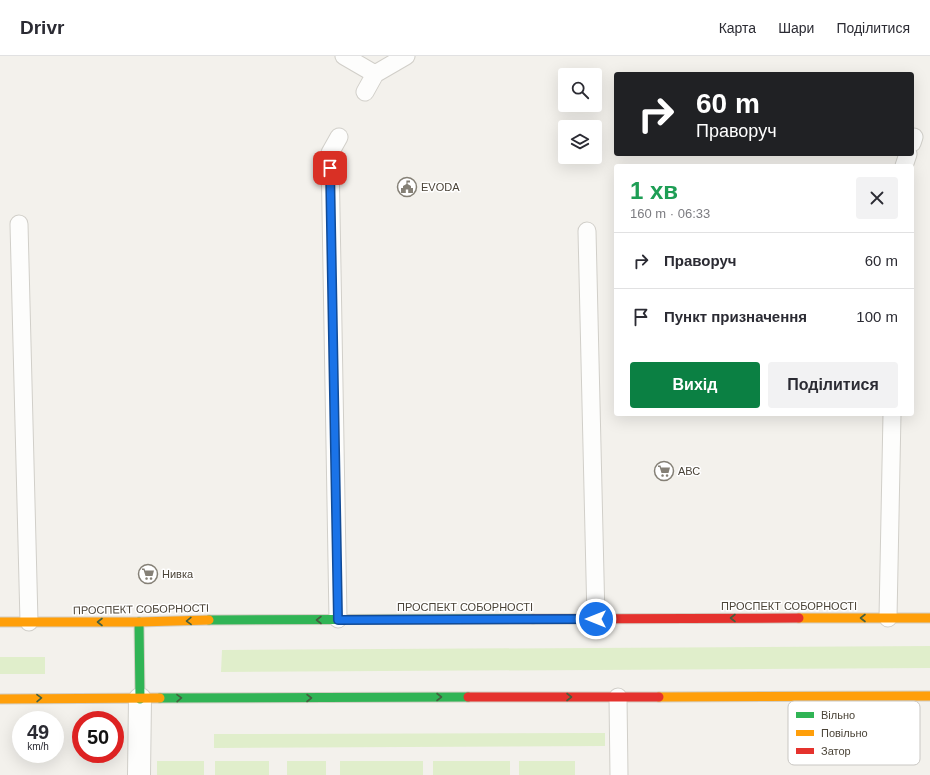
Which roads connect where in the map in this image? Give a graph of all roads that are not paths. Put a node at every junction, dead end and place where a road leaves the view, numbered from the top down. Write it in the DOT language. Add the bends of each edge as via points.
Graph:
graph roads {
  1 [pos="344,56"];
  2 [pos="406,56"];
  3 [pos="375,74"];
  4 [pos="365,92"];
  5 [pos="339,137"];
  6 [pos="19,224"];
  7 [pos="586,231"];
  8 [pos="892,416"];
  9 [pos="888,618"];
  10 [pos="930,618"];
  11 [pos="596,619"];
  12 [pos="338,620"];
  13 [pos="0,622"];
  14 [pos="29,622"];
  15 [pos="139,622"];
  16 [pos="930,696"];
  17 [pos="618,697"];
  18 [pos="0,699"];
  19 [pos="140,699"];
  20 [pos="139,775"];
  21 [pos="619,775"];
  1 -- 3 [label="lane"];
  2 -- 3 [label="lane"];
  3 -- 4 [label="lane"];
  5 -- 12 [label="lane" via="330,152"];
  6 -- 14 [label="lane"];
  7 -- 11 [label="lane"];
  8 -- 9 [label="lane"];
  9 -- 10 [label="main road, ПРОСПЕКТ СОБОРНОСТІ"];
  9 -- 11 [label="main road, ПРОСПЕКТ СОБОРНОСТІ, one-way"];
  11 -- 12 [label="main road, ПРОСПЕКТ СОБОРНОСТІ"];
  12 -- 15 [label="main road, ПРОСПЕКТ СОБОРНОСТІ, one-way"];
  13 -- 14 [label="main road, ПРОСПЕКТ СОБОРНОСТІ"];
  15 -- 14 [label="main road, ПРОСПЕКТ СОБОРНОСТІ, one-way"];
  15 -- 19 [label="main road"];
  16 -- 17 [label="main road"];
  19 -- 17 [label="main road, one-way"];
  17 -- 21 [label="lane"];
  18 -- 19 [label="main road, one-way"];
  19 -- 20 [label="street"];
}
